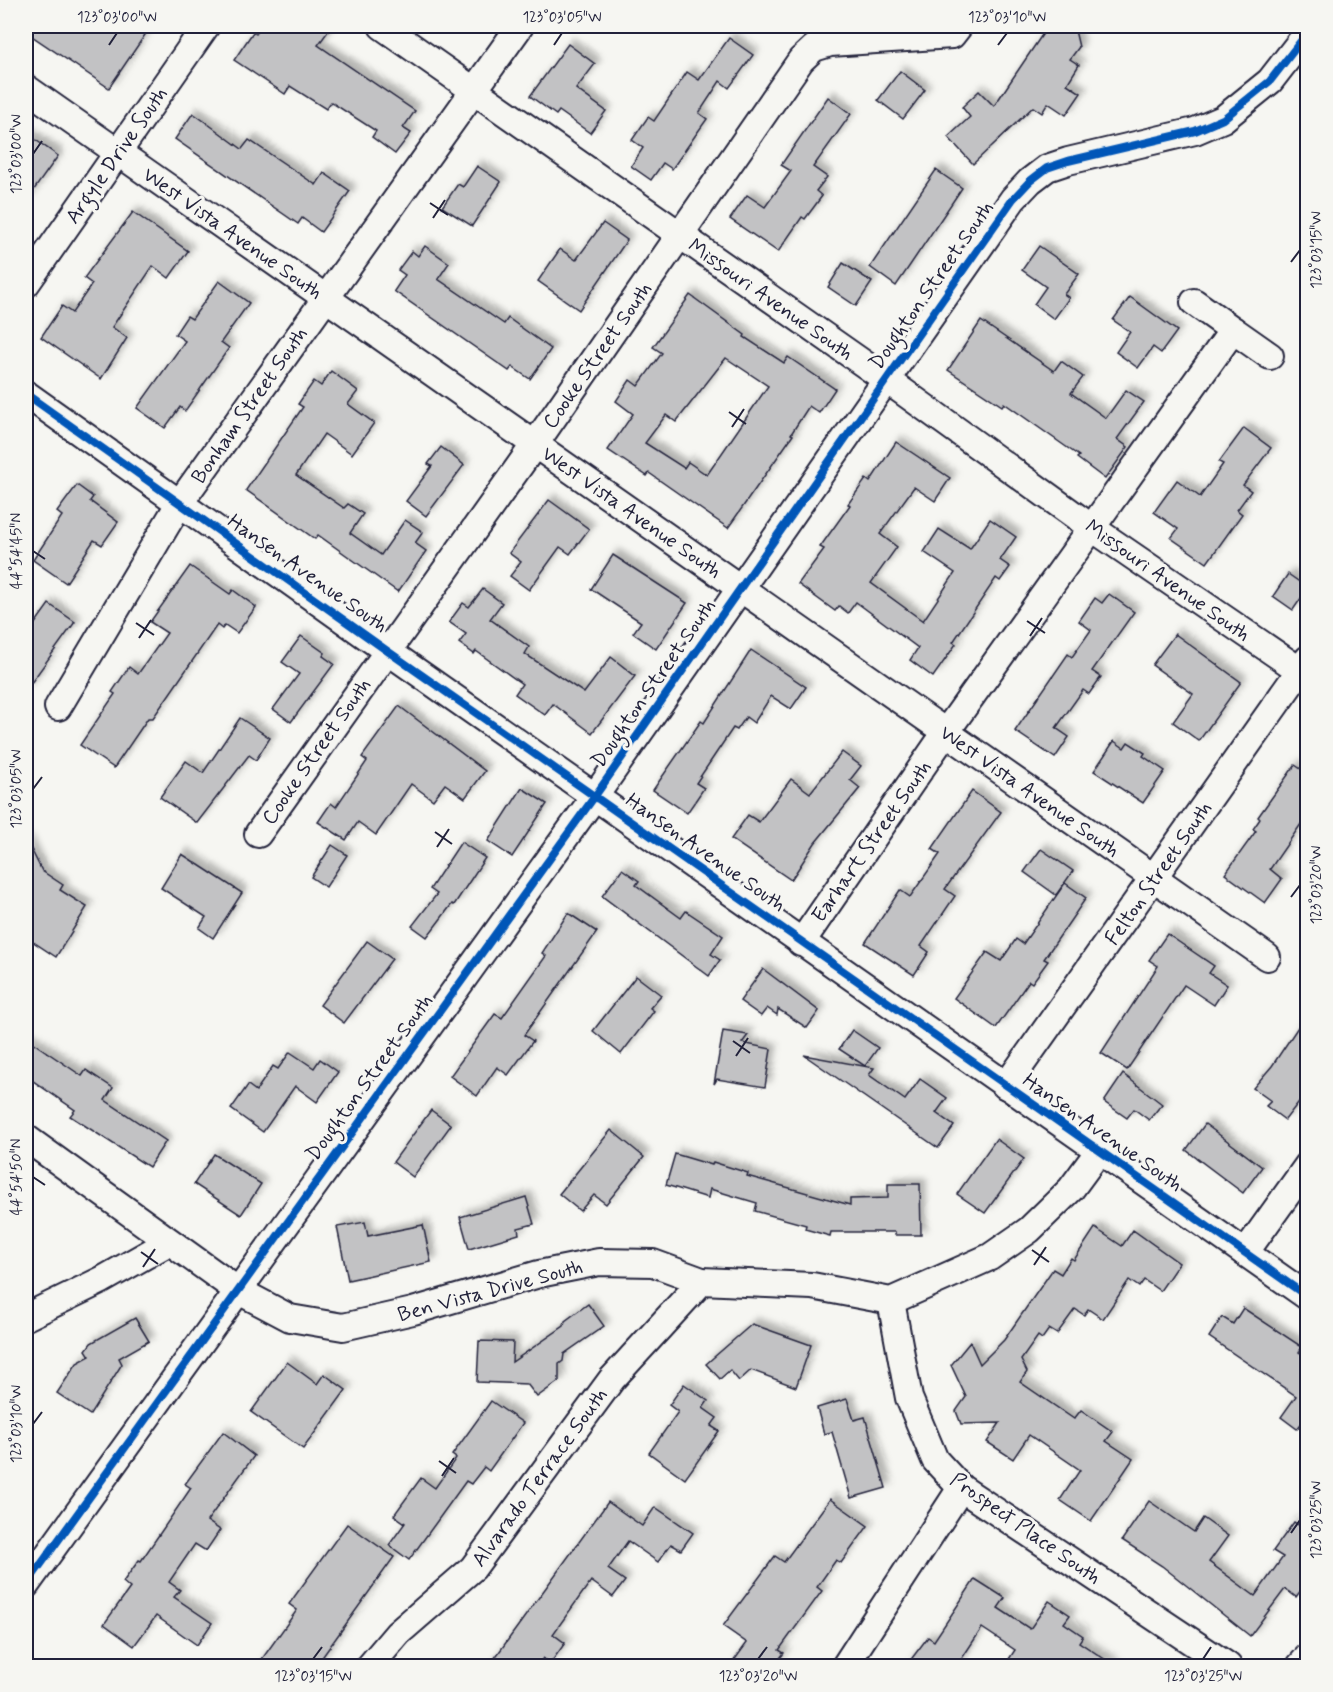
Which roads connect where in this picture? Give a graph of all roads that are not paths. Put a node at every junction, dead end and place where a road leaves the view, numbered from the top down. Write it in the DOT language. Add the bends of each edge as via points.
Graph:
graph roads {
  1 [pos="206,26"];
  2 [pos="382,26"];
  3 [pos="520,26"];
  4 [pos="956,30"];
  5 [pos="1308,32"];
  6 [pos="1300,61"];
  7 [pos="26,88"];
  8 [pos="473,90"];
  9 [pos="118,153"];
  10 [pos="680,236"];
  11 [pos="26,284"];
  12 [pos="326,298"];
  13 [pos="1194,302"];
  14 [pos="1233,330"];
  15 [pos="1270,356"];
  16 [pos="887,380"];
  17 [pos="26,394"];
  18 [pos="535,444"];
  19 [pos="179,504"];
  20 [pos="1092,528"];
  21 [pos="742,589"];
  22 [pos="386,650"];
  23 [pos="1305,668"];
  24 [pos="58,707"];
  25 [pos="946,732"];
  26 [pos="595,796"];
  27 [pos="258,834"];
  28 [pos="1154,878"];
  29 [pos="801,942"];
  30 [pos="1267,957"];
  31 [pos="1006,1086"];
  32 [pos="26,1138"];
  33 [pos="1099,1151"];
  34 [pos="1308,1165"];
  35 [pos="169,1242"];
  36 [pos="1245,1253"];
  37 [pos="702,1281"];
  38 [pos="237,1290"];
  39 [pos="1308,1297"];
  40 [pos="891,1301"];
  41 [pos="26,1317"];
  42 [pos="961,1488"];
  43 [pos="26,1585"];
  44 [pos="1308,1656"];
  45 [pos="370,1666"];
  46 [pos="845,1666"];
  47 [pos="1228,1666"];
  48 [pos="1300,1666"];
  1 -- 9 [label="street, Argyle Drive South"];
  2 -- 8 [label="street, Missouri Avenue South"];
  3 -- 8 [label="street, Bonham Street South"];
  4 -- 10 [label="street, Cooke Street South" via="814,48 801,60"];
  5 -- 6 [label="street, Doughton Street South"];
  6 -- 16 [label="street, Doughton Street South" via="1223,119 1195,131 1068,161 1047,168 1030,181 1013,199"];
  7 -- 9 [label="street, West Vista Avenue South"];
  8 -- 10 [label="street, Missouri Avenue South"];
  8 -- 12 [label="street, Bonham Street South"];
  9 -- 11 [label="street, Argyle Drive South"];
  9 -- 12 [label="street, West Vista Avenue South"];
  10 -- 16 [label="street, Missouri Avenue South"];
  10 -- 18 [label="street, Cooke Street South"];
  12 -- 18 [label="street, West Vista Avenue South"];
  12 -- 19 [label="street, Bonham Street South"];
  13 -- 14 [label="street"];
  14 -- 15 [label="street"];
  14 -- 20 [label="street, Earhart Street South"];
  16 -- 20 [label="street, Missouri Avenue South"];
  16 -- 21 [label="street, Doughton Street South"];
  17 -- 19 [label="street, Hansen Avenue South"];
  18 -- 21 [label="street, West Vista Avenue South"];
  18 -- 22 [label="street, Cooke Street South"];
  19 -- 22 [label="street, Hansen Avenue South"];
  19 -- 24 [label="street, Bonham Street South"];
  20 -- 23 [label="street, Missouri Avenue South"];
  20 -- 25 [label="street, Earhart Street South"];
  21 -- 25 [label="street, West Vista Avenue South"];
  21 -- 26 [label="street, Doughton Street South"];
  22 -- 26 [label="street, Hansen Avenue South"];
  22 -- 27 [label="street, Cooke Street South"];
  23 -- 28 [label="street, Felton Street South"];
  25 -- 28 [label="street, West Vista Avenue South"];
  25 -- 29 [label="street, Earhart Street South"];
  26 -- 29 [label="street, Hansen Avenue South"];
  26 -- 38 [label="street, Doughton Street South"];
  28 -- 30 [label="street, West Vista Avenue South"];
  28 -- 31 [label="street, Felton Street South"];
  29 -- 31 [label="street, Hansen Avenue South"];
  31 -- 33 [label="street, Hansen Avenue South"];
  32 -- 35 [label="street, Ben Vista Drive South"];
  33 -- 36 [label="street, Hansen Avenue South"];
  33 -- 40 [label="street" via="1071,1189 1029,1230 990,1257"];
  34 -- 36 [label="street"];
  35 -- 38 [label="street, Ben Vista Drive South"];
  35 -- 41 [label="street"];
  36 -- 39 [label="street, Hansen Avenue South"];
  37 -- 38 [label="street, Ben Vista Drive South" via="653,1263 599,1262 539,1274 343,1327 290,1318"];
  37 -- 40 [label="street, Ben Vista Drive South" via="812,1286"];
  37 -- 45 [label="street, Alvarado Terrace South" via="612,1379 473,1568 398,1633"];
  38 -- 43 [label="street, Doughton Street South"];
  40 -- 42 [label="street, Prospect Place South" via="909,1398 935,1460"];
  42 -- 46 [label="street"];
  42 -- 47 [label="street, Prospect Place South"];
  44 -- 48 [label="street"];
}
